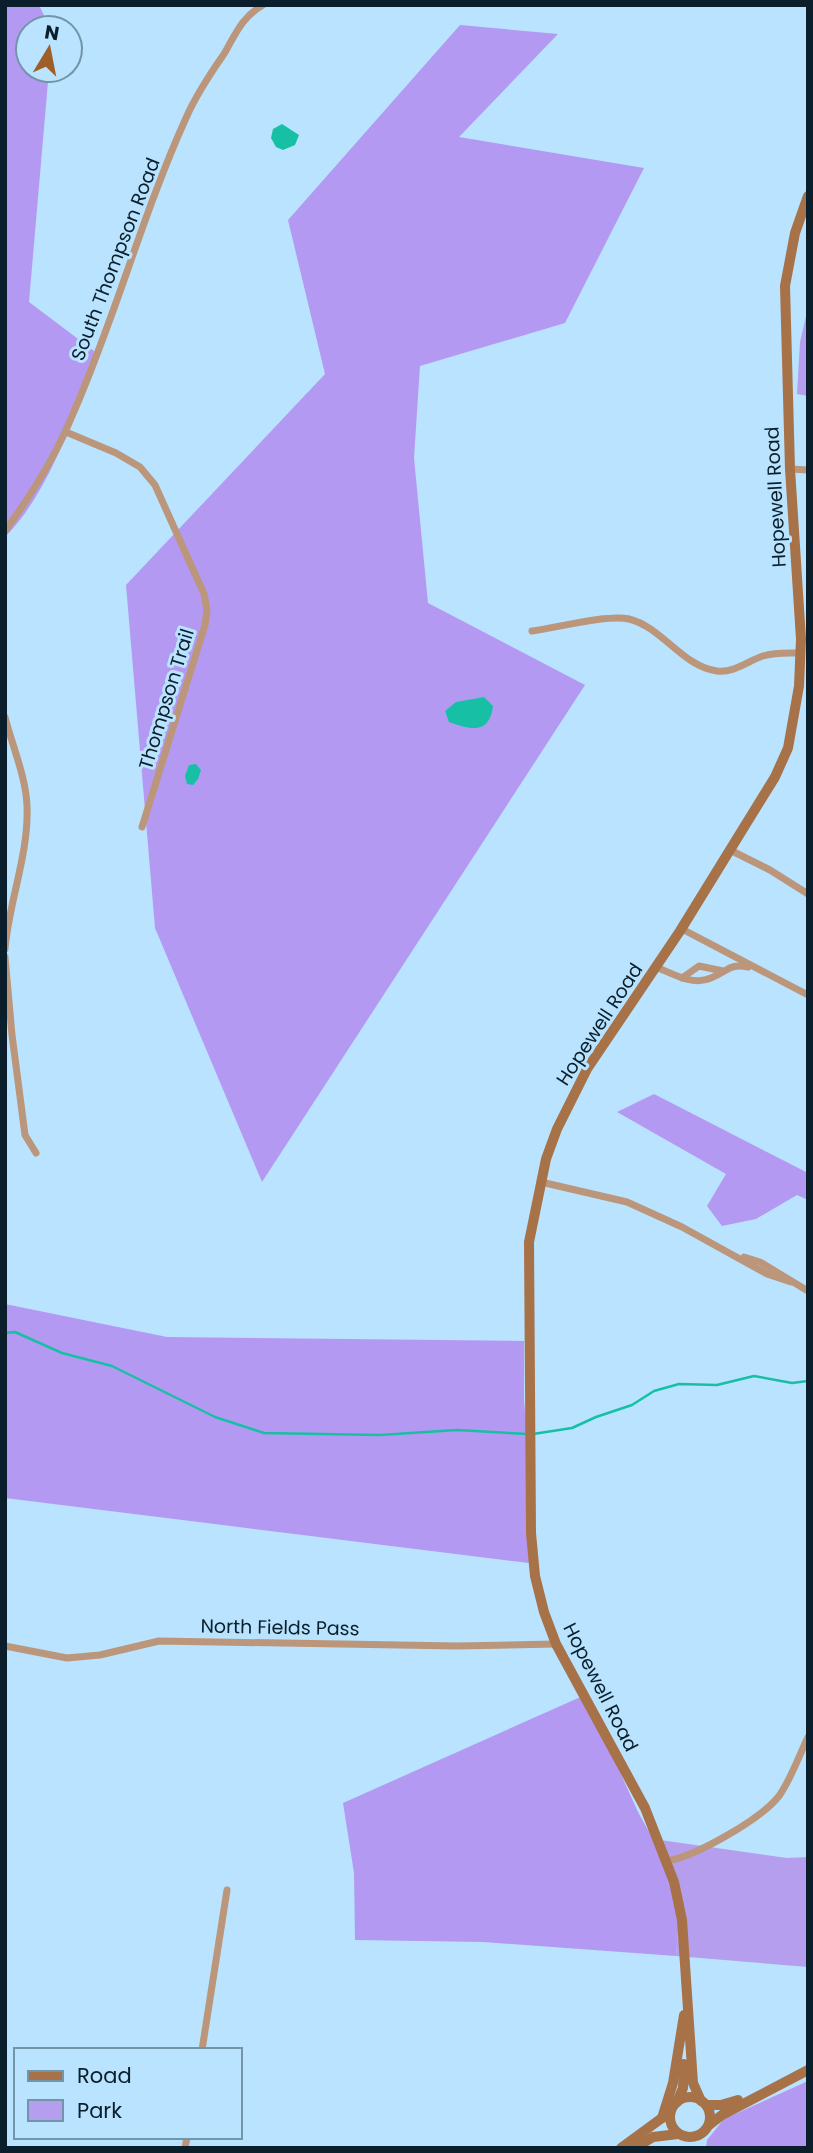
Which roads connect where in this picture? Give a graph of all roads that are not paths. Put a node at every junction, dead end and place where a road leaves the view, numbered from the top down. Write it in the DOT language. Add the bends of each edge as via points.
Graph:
graph roads {
  1 [pos="244,5"];
  2 [pos="263,5"];
  3 [pos="249,13"];
  4 [pos="808,196"];
  5 [pos="66,432"];
  6 [pos="790,469"];
  7 [pos="808,470"];
  8 [pos="5,531"];
  9 [pos="532,632"];
  10 [pos="800,653"];
  11 [pos="5,717"];
  12 [pos="142,827"];
  13 [pos="730,850"];
  14 [pos="808,894"];
  15 [pos="682,929"];
  16 [pos="5,949"];
  17 [pos="5,957"];
  18 [pos="656,967"];
  19 [pos="756,969"];
  20 [pos="723,971"];
  21 [pos="682,978"];
  22 [pos="808,995"];
  23 [pos="36,1153"];
  24 [pos="541,1182"];
  25 [pos="808,1290"];
  26 [pos="556,1644"];
  27 [pos="5,1646"];
  28 [pos="808,1737"];
  29 [pos="666,1861"];
  30 [pos="227,1890"];
  31 [pos="687,1998"];
  32 [pos="684,2015"];
  33 [pos="201,2048"];
  34 [pos="808,2070"];
  35 [pos="779,2084"];
  36 [pos="704,2103"];
  37 [pos="670,2110"];
  38 [pos="706,2129"];
  39 [pos="681,2135"];
  40 [pos="621,2148"];
  41 [pos="635,2148"];
  42 [pos="689,2148"];
  43 [pos="699,2148"];
  1 -- 3 [label="street"];
  2 -- 3 [label="street, South Thompson Road"];
  3 -- 5 [label="street, South Thompson Road" via="186,117"];
  4 -- 6 [label="street, Hopewell Road" via="785,286"];
  5 -- 8 [label="street, South Thompson Road"];
  5 -- 12 [label="street, Thompson Trail" via="140,467 155,485 204,594 205,625"];
  6 -- 7 [label="street"];
  6 -- 10 [label="street, Hopewell Road"];
  9 -- 10 [label="street" via="626,618 699,665 718,671 761,656"];
  10 -- 13 [label="street, Hopewell Road" via="788,748 775,778"];
  11 -- 16 [label="street" via="27,806"];
  13 -- 14 [label="street"];
  13 -- 15 [label="street, Hopewell Road"];
  15 -- 18 [label="street, Hopewell Road"];
  15 -- 19 [label="street"];
  17 -- 23 [label="street" via="25,1135"];
  18 -- 21 [label="street"];
  18 -- 24 [label="street, Hopewell Road" via="572,1096"];
  19 -- 20 [label="street" via="737,965"];
  19 -- 22 [label="street"];
  20 -- 21 [label="street" via="696,981"];
  20 -- 21 [label="street" via="699,966"];
  24 -- 25 [label="street" via="627,1202 737,1256 760,1262"];
  24 -- 26 [label="street, Hopewell Road" via="529,1242 531,1533 535,1576"];
  26 -- 27 [label="street, North Fields Pass" via="159,1641 67,1658"];
  26 -- 29 [label="street, Hopewell Road" via="645,1808"];
  28 -- 29 [label="street" via="778,1796 767,1807 711,1845"];
  29 -- 31 [label="street, Hopewell Road" via="682,1920"];
  30 -- 33 [label="street"];
  31 -- 32 [label="street, Hopewell Road"];
  31 -- 36 [label="street, Hopewell Road" via="693,2083"];
  32 -- 37 [label="street"];
  32 -- 37 [label="street, Hopewell Road" via="684,2081"];
  34 -- 35 [label="street"];
  35 -- 36 [label="street" via="726,2104"];
  35 -- 38 [label="street" via="722,2115"];
  36 -- 37 [label="street" via="689,2097"];
  36 -- 38 [label="street" via="709,2112"];
  37 -- 39 [label="street" via="671,2124"];
  37 -- 40 [label="street"];
  38 -- 39 [label="street" via="694,2137"];
  38 -- 43 [label="street"];
  39 -- 41 [label="street" via="653,2137"];
  39 -- 42 [label="street"];
}
